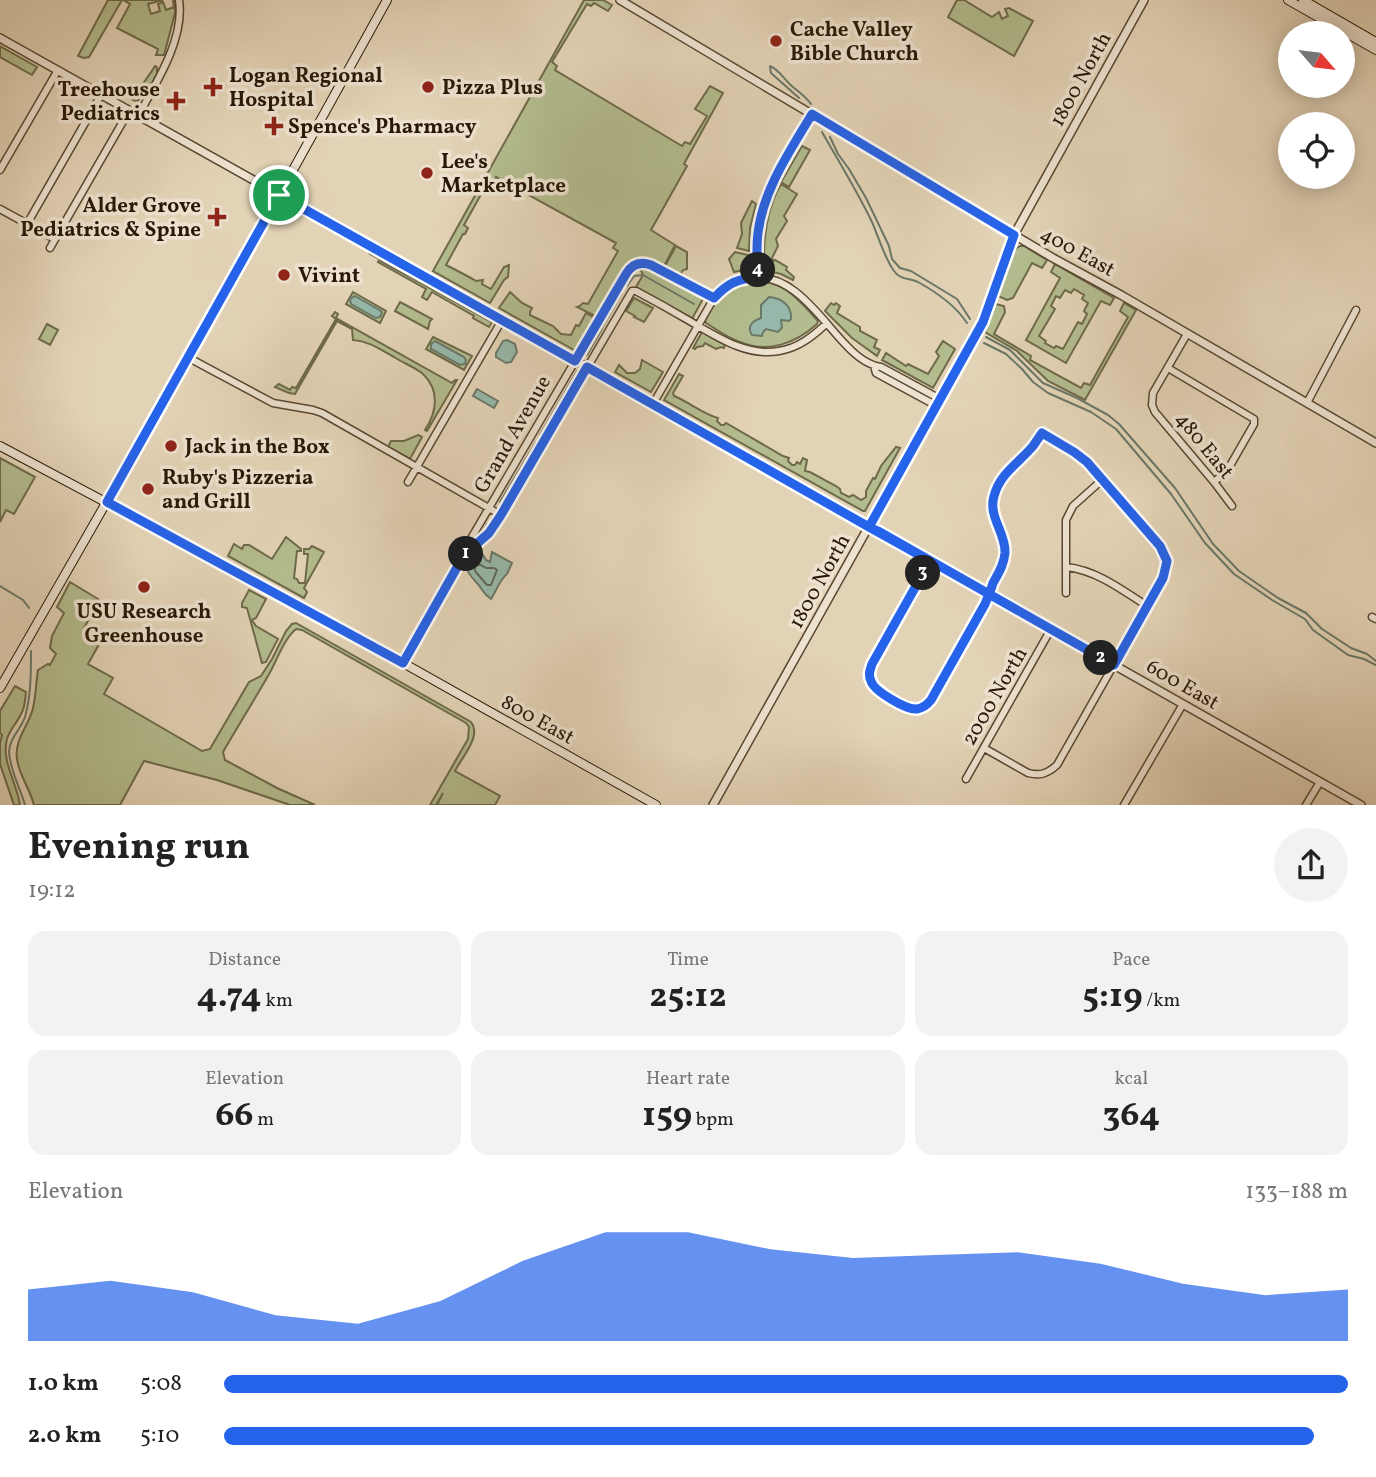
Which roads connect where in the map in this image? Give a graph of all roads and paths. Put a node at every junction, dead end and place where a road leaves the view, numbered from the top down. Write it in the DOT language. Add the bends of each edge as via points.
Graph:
graph roads {
  1 [pos="179,0"];
  2 [pos="387,0"];
  3 [pos="620,0"];
  4 [pos="1144,0"];
  5 [pos="1288,0"];
  6 [pos="1303,0"];
  7 [pos="0,38"];
  8 [pos="1376,41"];
  9 [pos="1376,50"];
  10 [pos="58,70"];
  11 [pos="101,95"];
  12 [pos="129,110"];
  13 [pos="812,114"];
  14 [pos="138,116"];
  15 [pos="0,170"];
  16 [pos="279,195"];
  17 [pos="0,209"];
  18 [pos="27,224"];
  19 [pos="1014,235"];
  20 [pos="55,239"];
  21 [pos="50,248"];
  22 [pos="758,277"];
  23 [pos="714,298"];
  24 [pos="1356,310"];
  25 [pos="502,320"];
  26 [pos="826,324"];
  27 [pos="698,326"];
  28 [pos="1187,334"];
  29 [pos="188,358"];
  30 [pos="575,361"];
  31 [pos="587,367"];
  32 [pos="1168,368"];
  33 [pos="938,403"];
  34 [pos="1307,403"];
  35 [pos="653,404"];
  36 [pos="1376,443"];
  37 [pos="0,446"];
  38 [pos="416,468"];
  39 [pos="1102,480"];
  40 [pos="408,482"];
  41 [pos="1214,482"];
  42 [pos="107,502"];
  43 [pos="1232,506"];
  44 [pos="488,508"];
  45 [pos="501,515"];
  46 [pos="869,527"];
  47 [pos="464,555"];
  48 [pos="930,561"];
  49 [pos="1067,567"];
  50 [pos="1066,593"];
  51 [pos="989,594"];
  52 [pos="1147,606"];
  53 [pos="1051,629"];
  54 [pos="403,663"];
  55 [pos="1114,665"];
  56 [pos="0,688"];
  57 [pos="1183,704"];
  58 [pos="984,748"];
  59 [pos="966,779"];
  60 [pos="1320,782"];
  61 [pos="656,805"];
  62 [pos="713,805"];
  63 [pos="1124,805"];
  64 [pos="1306,805"];
  65 [pos="1361,805"];
  1 -- 14 [label="street" via="181,12 172,49"];
  2 -- 16 [label="main road"];
  3 -- 13 [label="street, 400 East"];
  4 -- 19 [label="street, 1800 North"];
  5 -- 9 [label="main road"];
  6 -- 8 [label="main road"];
  7 -- 10 [label="street, 600 East"];
  10 -- 11 [label="street, 600 East"];
  10 -- 15 [label="street"];
  11 -- 12 [label="street, 600 East"];
  11 -- 18 [label="street"];
  12 -- 14 [label="street, 600 East"];
  12 -- 20 [label="street"];
  13 -- 19 [label="street, 400 East"];
  13 -- 22 [label="street" via="764,204 757,235"];
  14 -- 16 [label="street, 600 East"];
  16 -- 25 [label="street, 600 East"];
  16 -- 29 [label="main road"];
  17 -- 18 [label="street"];
  18 -- 20 [label="street"];
  19 -- 28 [label="street, 400 East"];
  19 -- 33 [label="street, 1800 North" via="983,322"];
  20 -- 21 [label="street"];
  22 -- 23 [label="street" via="734,281"];
  22 -- 26 [label="street" via="797,292"];
  23 -- 27 [label="street"];
  23 -- 30 [label="street, Grand Avenue" via="651,265 636,264"];
  24 -- 34 [label="street"];
  25 -- 30 [label="street, 600 East"];
  25 -- 38 [label="street"];
  26 -- 27 [label="street" via="797,346 760,352"];
  26 -- 33 [label="street" via="874,366 876,373"];
  27 -- 31 [label="street, Grand Avenue" via="634,290"];
  27 -- 35 [label="street"];
  28 -- 32 [label="street"];
  28 -- 34 [label="street, 400 East"];
  29 -- 38 [label="street" via="273,403 322,413"];
  29 -- 42 [label="main road"];
  30 -- 31 [label="street, 600 East"];
  30 -- 44 [label="street, Grand Avenue"];
  31 -- 35 [label="street, 600 East"];
  31 -- 45 [label="street, Grand Avenue"];
  32 -- 41 [label="street, 480 East" via="1153,393 1152,405"];
  32 -- 41 [label="street" via="1254,419 1227,471"];
  33 -- 46 [label="street, 1800 North"];
  34 -- 36 [label="street, 400 East"];
  35 -- 46 [label="street, 600 East"];
  37 -- 42 [label="main road, 800 East"];
  38 -- 40 [label="street"];
  38 -- 44 [label="street"];
  39 -- 49 [label="street" via="1069,512"];
  39 -- 51 [label="street" via="1087,462 1042,433 1005,473 994,493 992,513 1005,555"];
  39 -- 52 [label="street" via="1160,546 1167,561"];
  41 -- 43 [label="street, 480 East"];
  42 -- 54 [label="main road, 800 East"];
  42 -- 56 [label="main road"];
  44 -- 45 [label="street"];
  44 -- 47 [label="street, Grand Avenue"];
  45 -- 47 [label="street, Grand Avenue"];
  46 -- 48 [label="street, 600 East"];
  46 -- 62 [label="street, 1800 North"];
  47 -- 54 [label="street, Grand Avenue"];
  48 -- 51 [label="street, 600 East"];
  48 -- 51 [label="street" via="869,673 874,687 906,707 919,709 931,700"];
  49 -- 50 [label="street"];
  49 -- 52 [label="street" via="1096,574"];
  51 -- 53 [label="street, 600 East"];
  52 -- 55 [label="street"];
  53 -- 55 [label="street, 600 East"];
  53 -- 58 [label="street, 2000 North"];
  54 -- 61 [label="main road, 800 East"];
  55 -- 57 [label="street, 600 East"];
  55 -- 58 [label="street" via="1050,771 1028,773"];
  57 -- 60 [label="street, 600 East"];
  57 -- 63 [label="street"];
  58 -- 59 [label="street, 2000 North"];
  60 -- 64 [label="street"];
  60 -- 65 [label="street, 600 East"];
}
